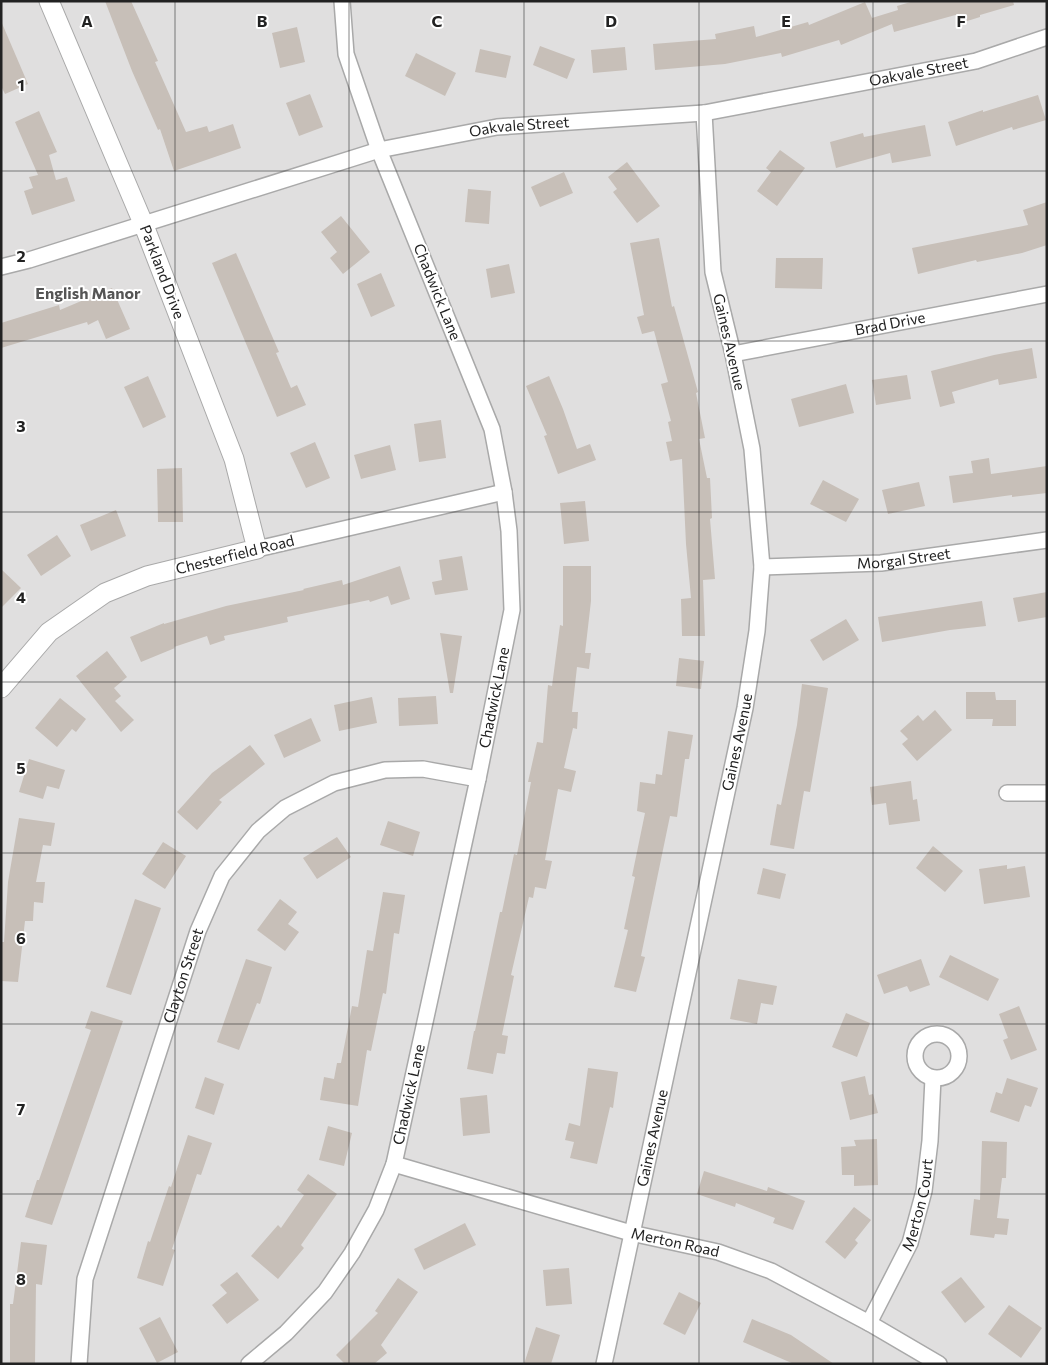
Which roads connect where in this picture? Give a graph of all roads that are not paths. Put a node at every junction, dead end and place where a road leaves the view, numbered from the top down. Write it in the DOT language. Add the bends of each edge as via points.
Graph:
graph roads {
  1 [pos="49,1"];
  2 [pos="342,1"];
  3 [pos="1047,37"];
  4 [pos="704,113"];
  5 [pos="379,150"];
  6 [pos="143,223"];
  7 [pos="1,267"];
  8 [pos="1047,294"];
  9 [pos="733,354"];
  10 [pos="504,492"];
  11 [pos="1047,540"];
  12 [pos="257,549"];
  13 [pos="762,567"];
  14 [pos="1,688"];
  15 [pos="478,779"];
  16 [pos="1007,793"];
  17 [pos="1047,794"];
  18 [pos="933,1078"];
  19 [pos="394,1164"];
  20 [pos="631,1233"];
  21 [pos="869,1323"];
  22 [pos="80,1364"];
  23 [pos="248,1364"];
  24 [pos="604,1364"];
  25 [pos="939,1364"];
  1 -- 6 [label="street, Parkland Drive"];
  2 -- 5 [label="street, Chadwick Lane" via="346,54"];
  3 -- 4 [label="street, Oakvale Street" via="976,61"];
  4 -- 5 [label="street, Oakvale Street" via="497,126"];
  4 -- 9 [label="street, Gaines Avenue" via="713,272"];
  5 -- 6 [label="street, Oakvale Street"];
  5 -- 10 [label="street, Chadwick Lane" via="492,429"];
  6 -- 7 [label="street, Oakvale Street"];
  6 -- 12 [label="street, Parkland Drive" via="234,459"];
  8 -- 9 [label="street, Brad Drive"];
  9 -- 13 [label="street, Gaines Avenue" via="752,449"];
  10 -- 12 [label="street, Chesterfield Road"];
  10 -- 15 [label="street, Chadwick Lane" via="512,610"];
  11 -- 13 [label="street, Morgal Street" via="881,563"];
  12 -- 14 [label="street, Chesterfield Road" via="146,576 105,593 49,632"];
  13 -- 20 [label="street, Gaines Avenue" via="746,708"];
  15 -- 19 [label="street, Chadwick Lane"];
  15 -- 22 [label="street, Clayton Street" via="423,769 385,770 334,782 285,808 258,831 222,876 198,931 85,1279"];
  16 -- 17 [label="street"];
  18 -- 21 [label="street, Merton Court" via="924,1191 910,1243"];
  19 -- 20 [label="street, Merton Road"];
  19 -- 23 [label="street, Chadwick Lane" via="376,1210 352,1253 324,1292 286,1332"];
  20 -- 21 [label="street, Merton Road" via="718,1252 771,1271"];
  20 -- 24 [label="street, Gaines Avenue"];
  21 -- 25 [label="street, Merton Road"];
}
